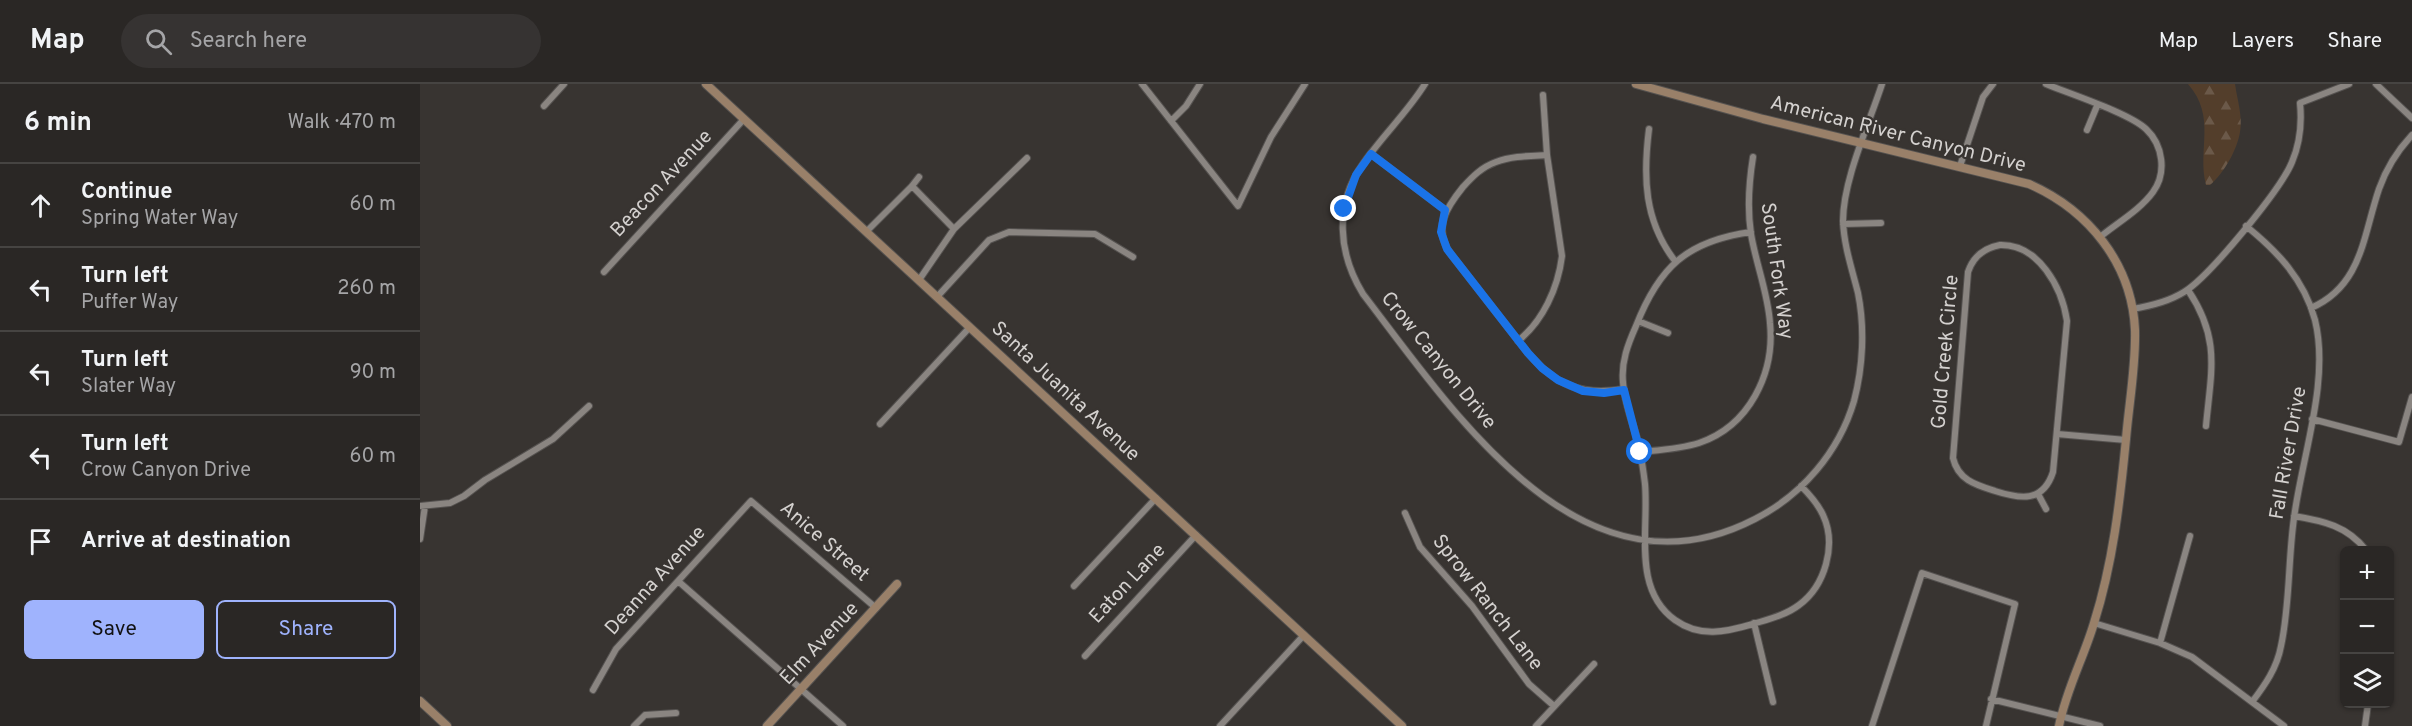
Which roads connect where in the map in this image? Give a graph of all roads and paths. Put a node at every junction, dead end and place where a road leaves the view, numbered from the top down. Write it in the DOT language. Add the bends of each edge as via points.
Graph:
graph roads {
  1 [pos="564,84"];
  2 [pos="706,84"];
  3 [pos="1142,84"];
  4 [pos="1200,84"];
  5 [pos="1305,84"];
  6 [pos="1425,84"];
  7 [pos="1636,84"];
  8 [pos="1882,84"];
  9 [pos="1993,84"];
  10 [pos="2046,84"];
  11 [pos="2349,84"];
  12 [pos="2376,84"];
  13 [pos="1543,95"];
  14 [pos="544,106"];
  15 [pos="2097,106"];
  16 [pos="2412,118"];
  17 [pos="744,119"];
  18 [pos="1172,121"];
  19 [pos="1649,129"];
  20 [pos="2087,130"];
  21 [pos="2412,135"];
  22 [pos="1862,143"];
  23 [pos="1371,154"];
  24 [pos="1547,155"];
  25 [pos="1753,157"];
  26 [pos="1027,158"];
  27 [pos="1960,166"];
  28 [pos="919,177"];
  29 [pos="912,186"];
  30 [pos="1445,210"];
  31 [pos="1881,223"];
  32 [pos="1844,224"];
  33 [pos="2246,226"];
  34 [pos="954,229"];
  35 [pos="866,232"];
  36 [pos="1751,232"];
  37 [pos="2100,237"];
  38 [pos="1133,257"];
  39 [pos="1675,261"];
  40 [pos="604,272"];
  41 [pos="919,280"];
  42 [pos="2188,290"];
  43 [pos="937,297"];
  44 [pos="2311,308"];
  45 [pos="2132,309"];
  46 [pos="1638,321"];
  47 [pos="970,327"];
  48 [pos="1668,333"];
  49 [pos="1518,341"];
  50 [pos="1624,390"];
  51 [pos="2412,397"];
  52 [pos="589,406"];
  53 [pos="2312,419"];
  54 [pos="880,424"];
  55 [pos="2206,426"];
  56 [pos="2057,434"];
  57 [pos="2126,440"];
  58 [pos="1640,452"];
  59 [pos="1801,486"];
  60 [pos="2038,494"];
  61 [pos="1156,498"];
  62 [pos="751,501"];
  63 [pos="423,506"];
  64 [pos="2046,509"];
  65 [pos="1405,513"];
  66 [pos="2294,516"];
  67 [pos="1196,535"];
  68 [pos="2190,536"];
  69 [pos="420,539"];
  70 [pos="1646,540"];
  71 [pos="2362,546"];
  72 [pos="678,581"];
  73 [pos="897,584"];
  74 [pos="1074,586"];
  75 [pos="876,608"];
  76 [pos="1754,623"];
  77 [pos="2094,623"];
  78 [pos="1304,635"];
  79 [pos="2160,643"];
  80 [pos="1085,656"];
  81 [pos="1594,664"];
  82 [pos="801,688"];
  83 [pos="593,690"];
  84 [pos="1991,699"];
  85 [pos="420,702"];
  86 [pos="1773,702"];
  87 [pos="2252,702"];
  88 [pos="1554,706"];
  89 [pos="2367,708"];
  90 [pos="676,713"];
  91 [pos="2061,716"];
  92 [pos="447,726"];
  93 [pos="634,726"];
  94 [pos="767,726"];
  95 [pos="843,726"];
  96 [pos="1220,726"];
  97 [pos="1402,726"];
  98 [pos="1536,726"];
  99 [pos="1872,726"];
  100 [pos="1986,726"];
  101 [pos="2059,726"];
  102 [pos="2100,726"];
  103 [pos="2284,726"];
  104 [pos="2365,726"];
  1 -- 14 [label="street"];
  2 -- 17 [label="street, Santa Juanita Avenue"];
  3 -- 18 [label="street"];
  4 -- 18 [label="street"];
  5 -- 18 [label="street" via="1271,137 1238,206"];
  6 -- 23 [label="street, Crow Canyon Drive"];
  7 -- 22 [label="street, American River Canyon Drive"];
  8 -- 22 [label="street, Crow Canyon Drive"];
  9 -- 27 [label="street" via="1983,97"];
  10 -- 15 [label="street"];
  11 -- 33 [label="street" via="2300,103 2299,140 2291,163"];
  12 -- 16 [label="street"];
  13 -- 24 [label="street"];
  15 -- 20 [label="street"];
  15 -- 37 [label="street" via="2148,131 2157,144 2162,168 2156,188 2147,200"];
  17 -- 35 [label="street, Santa Juanita Avenue"];
  17 -- 40 [label="street, Beacon Avenue"];
  19 -- 39 [label="street" via="1645,178 1650,214"];
  21 -- 44 [label="street" via="2384,175 2350,276 2337,292"];
  22 -- 27 [label="street, American River Canyon Drive"];
  22 -- 32 [label="street, Crow Canyon Drive" via="1848,186"];
  23 -- 30 [label="street"];
  23 -- 70 [label="street, Crow Canyon Drive" via="1351,186 1342,221 1347,262 1363,294 1463,422 1536,491 1587,524"];
  24 -- 30 [label="street" via="1509,158 1489,165 1472,177"];
  24 -- 49 [label="street" via="1562,263 1538,321"];
  25 -- 36 [label="street, South Fork Way"];
  26 -- 34 [label="street"];
  27 -- 37 [label="street, American River Canyon Drive" via="2044,191 2073,209"];
  28 -- 29 [label="street"];
  29 -- 34 [label="street"];
  29 -- 35 [label="street"];
  30 -- 49 [label="street" via="1441,232 1447,249"];
  31 -- 32 [label="street"];
  32 -- 59 [label="street, Crow Canyon Drive" via="1861,320 1858,381 1841,433 1823,462"];
  33 -- 42 [label="street"];
  33 -- 44 [label="street, Fall River Drive" via="2286,263"];
  34 -- 41 [label="street"];
  35 -- 41 [label="street, Santa Juanita Avenue"];
  36 -- 39 [label="street" via="1707,242"];
  36 -- 58 [label="street, South Fork Way" via="1770,323 1768,364 1758,392 1735,422 1708,439"];
  37 -- 45 [label="street, American River Canyon Drive" via="2123,277"];
  38 -- 43 [label="street" via="1095,234 1009,232 989,240"];
  39 -- 46 [label="street" via="1652,289"];
  41 -- 43 [label="street, Santa Juanita Avenue"];
  42 -- 45 [label="street" via="2168,300"];
  42 -- 55 [label="street" via="2203,315 2211,340"];
  43 -- 47 [label="street, Santa Juanita Avenue"];
  44 -- 53 [label="street, Fall River Drive" via="2320,355"];
  45 -- 57 [label="street, American River Canyon Drive" via="2134,347"];
  46 -- 48 [label="street"];
  46 -- 50 [label="street" via="1624,360"];
  47 -- 54 [label="street"];
  47 -- 61 [label="street, Santa Juanita Avenue"];
  49 -- 50 [label="street" via="1542,368 1570,386 1597,393"];
  50 -- 58 [label="street"];
  51 -- 53 [label="street" via="2398,442"];
  52 -- 63 [label="street" via="553,439 464,496 450,503"];
  53 -- 66 [label="street, Fall River Drive"];
  56 -- 57 [label="street"];
  56 -- 60 [label="street, Gold Creek Circle" via="2053,472"];
  56 -- 60 [label="street, Gold Creek Circle" via="2067,334 2061,297 2046,270 2027,253 2011,246 1989,248 1972,262 1967,278 1953,458 1959,472 1976,485 2018,498"];
  57 -- 77 [label="street, American River Canyon Drive" via="2116,529"];
  58 -- 70 [label="street"];
  59 -- 70 [label="street, Crow Canyon Drive" via="1767,512 1731,530 1684,540"];
  59 -- 76 [label="street" via="1815,501 1827,526 1829,547 1821,578 1799,605"];
  60 -- 64 [label="street"];
  61 -- 67 [label="street, Santa Juanita Avenue"];
  61 -- 74 [label="street"];
  62 -- 72 [label="street, Deanna Avenue"];
  62 -- 75 [label="street, Anice Street"];
  63 -- 69 [label="street"];
  65 -- 88 [label="street, Sprow Ranch Lane" via="1420,547 1472,606 1529,684"];
  66 -- 71 [label="street" via="2336,525"];
  66 -- 87 [label="street, Fall River Drive" via="2282,646 2270,677"];
  67 -- 78 [label="street, Santa Juanita Avenue"];
  67 -- 80 [label="street, Eaton Lane"];
  68 -- 79 [label="street"];
  70 -- 76 [label="street" via="1649,586 1659,605 1675,620 1708,632 1729,631"];
  72 -- 82 [label="street"];
  72 -- 83 [label="street, Deanna Avenue" via="616,649"];
  73 -- 75 [label="street, Elm Avenue"];
  75 -- 82 [label="street, Elm Avenue"];
  76 -- 86 [label="street"];
  77 -- 79 [label="street"];
  77 -- 91 [label="street, American River Canyon Drive"];
  78 -- 96 [label="street"];
  78 -- 97 [label="street, Santa Juanita Avenue"];
  79 -- 87 [label="street" via="2206,666"];
  81 -- 88 [label="street"];
  82 -- 94 [label="street, Elm Avenue"];
  82 -- 95 [label="street"];
  84 -- 91 [label="street"];
  84 -- 99 [label="street" via="2015,604 1922,573"];
  84 -- 100 [label="street"];
  85 -- 92 [label="street"];
  87 -- 103 [label="street"];
  88 -- 98 [label="street"];
  89 -- 104 [label="street"];
  90 -- 93 [label="street" via="645,715"];
  91 -- 101 [label="street, American River Canyon Drive"];
  91 -- 102 [label="street"];
}
